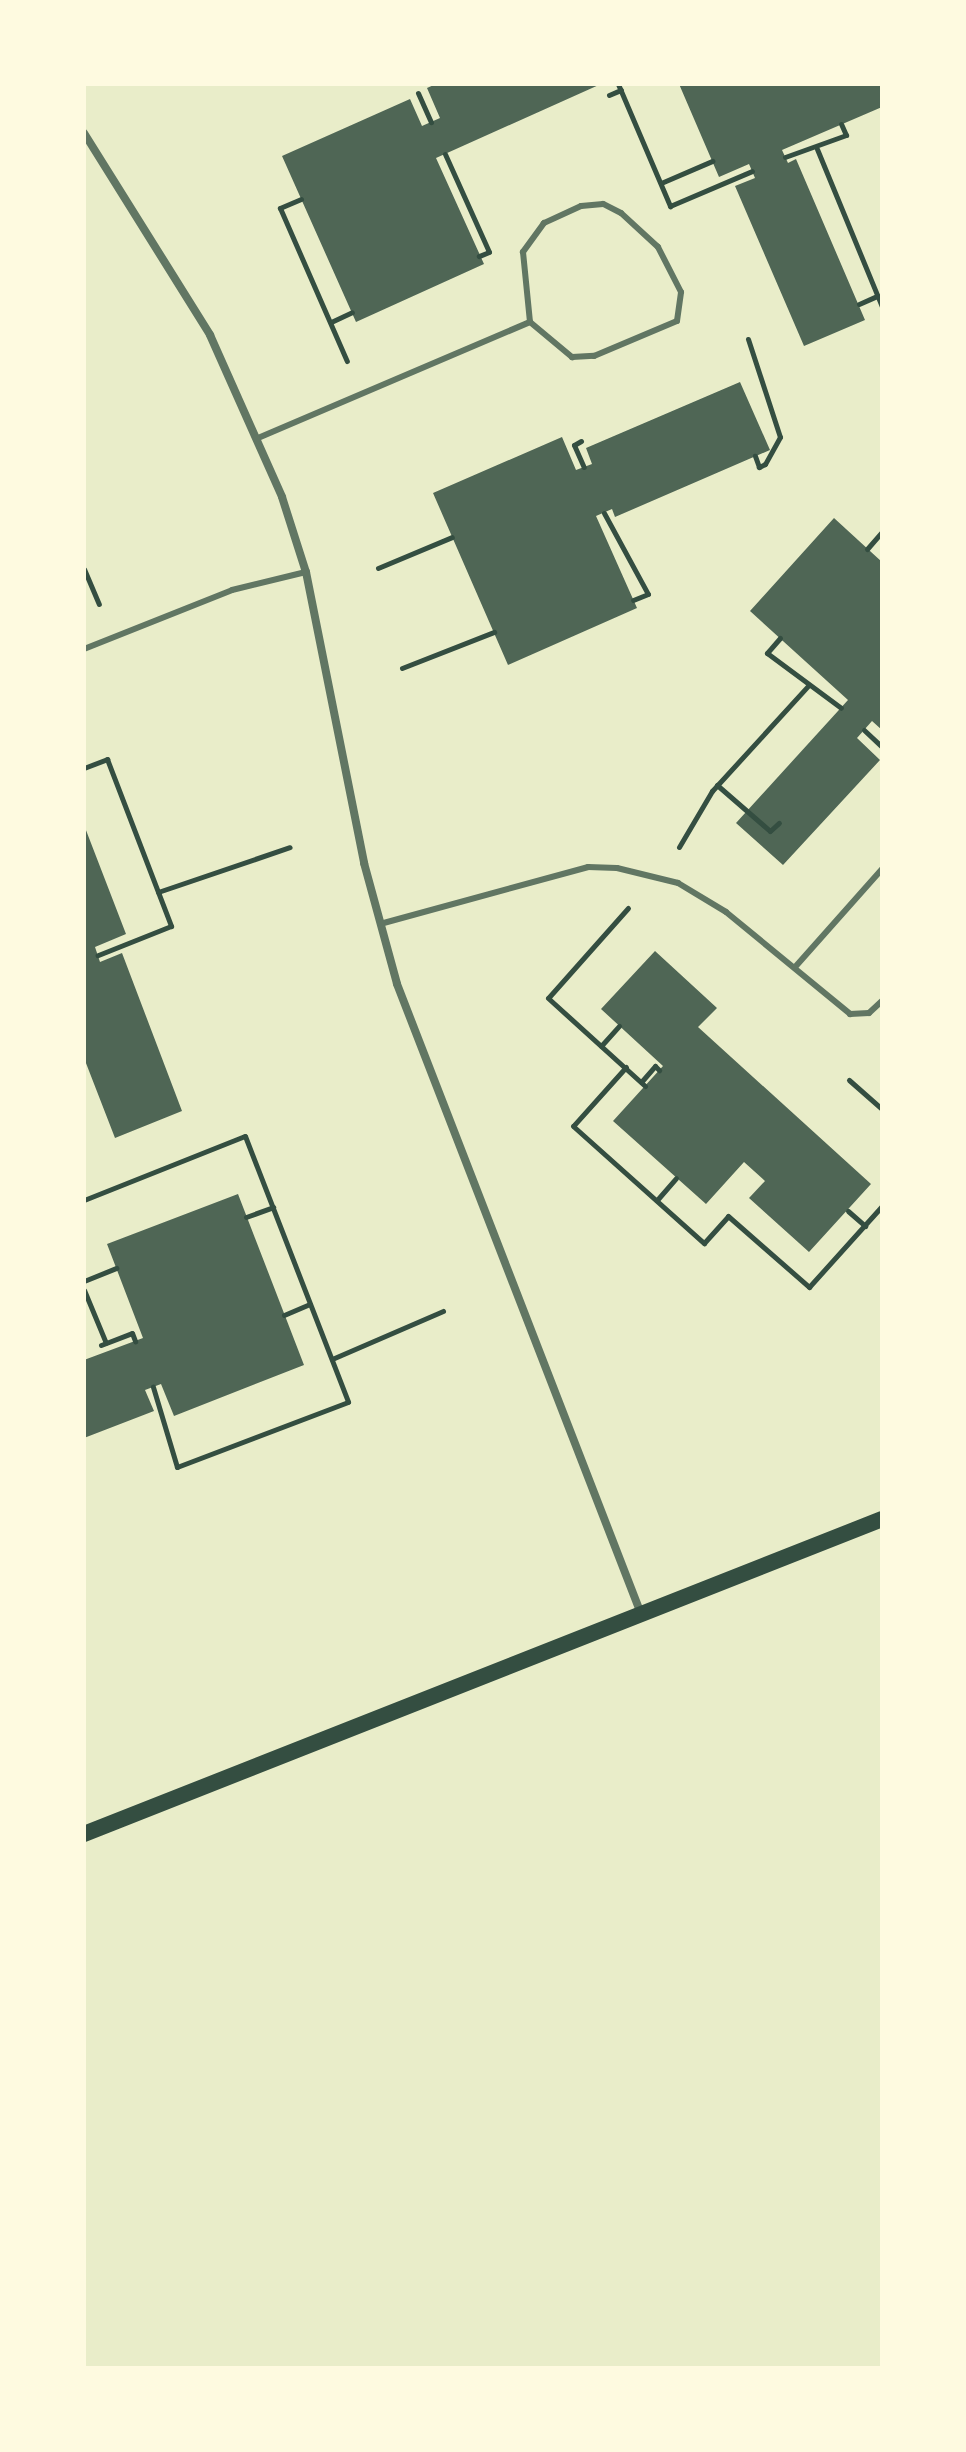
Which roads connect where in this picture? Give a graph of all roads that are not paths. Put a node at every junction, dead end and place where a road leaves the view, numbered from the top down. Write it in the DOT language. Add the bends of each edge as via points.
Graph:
graph roads {
  1 [pos="84,133"];
  2 [pos="530,322"];
  3 [pos="258,438"];
  4 [pos="306,572"];
  5 [pos="84,649"];
  6 [pos="882,869"];
  7 [pos="380,924"];
  8 [pos="796,966"];
  9 [pos="882,1001"];
  10 [pos="882,1519"];
  11 [pos="640,1611"];
  12 [pos="84,1834"];
  1 -- 3 [label="street" via="146,224"];
  2 -- 2 [label="lane" via="572,357 594,356 677,321 681,292 658,247 621,213 603,204 581,206 544,223 523,252"];
  2 -- 3 [label="lane"];
  3 -- 4 [label="street"];
  4 -- 5 [label="lane" via="232,590"];
  4 -- 7 [label="street"];
  6 -- 8 [label="lane"];
  7 -- 8 [label="lane" via="588,867 617,868 678,883"];
  7 -- 11 [label="street"];
  8 -- 9 [label="lane" via="850,1014 869,1013"];
  10 -- 11 [label="main road"];
  11 -- 12 [label="main road"];
}
